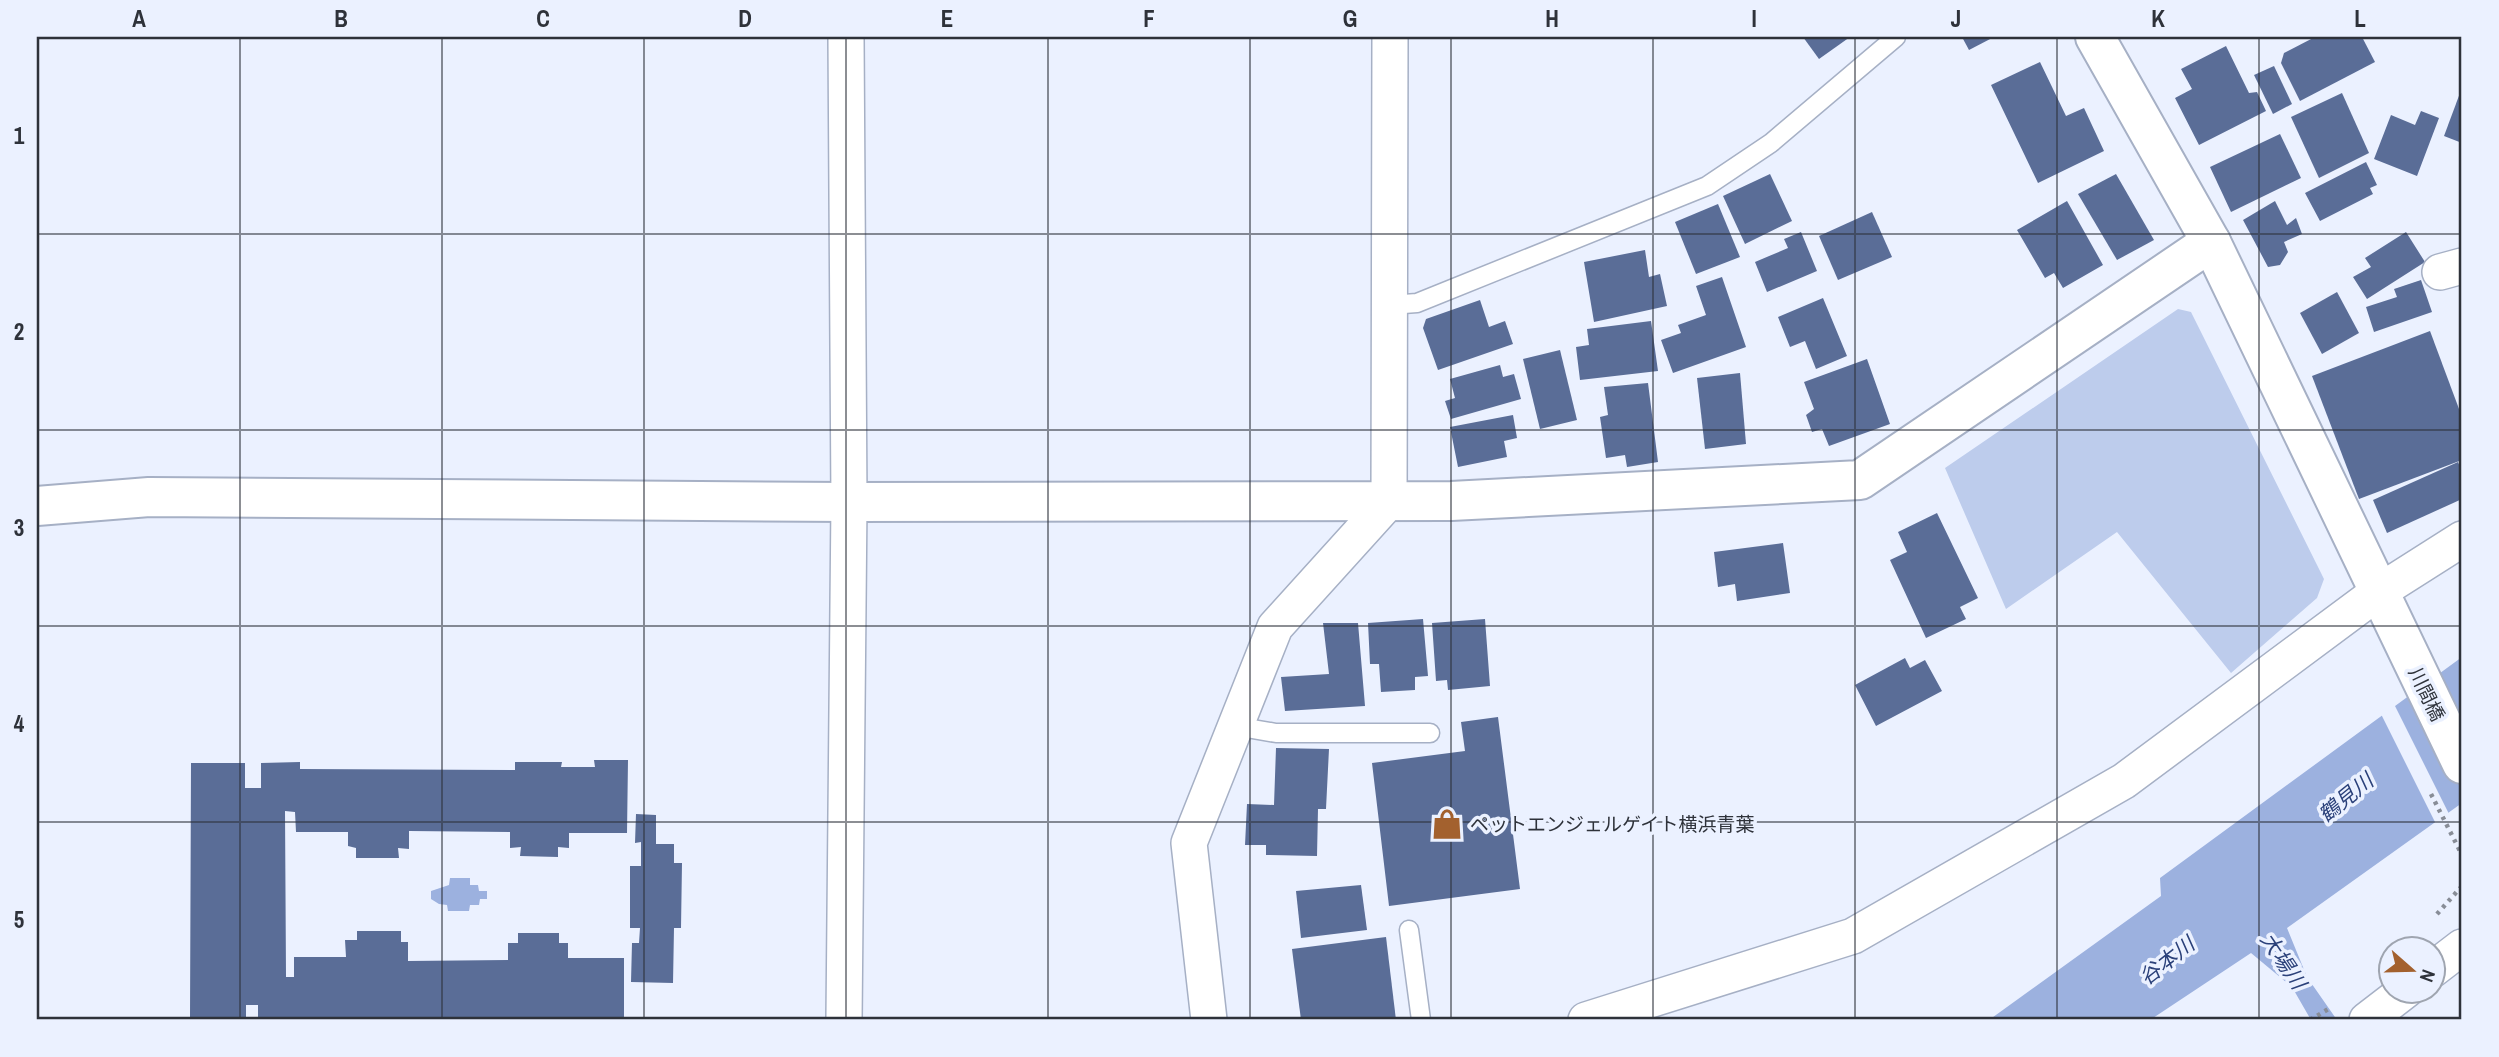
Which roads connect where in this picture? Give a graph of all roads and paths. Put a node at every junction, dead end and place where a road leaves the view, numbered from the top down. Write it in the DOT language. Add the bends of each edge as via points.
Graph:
graph roads {
  1 [pos="846,37"];
  2 [pos="1390,37"];
  3 [pos="1896,37"];
  4 [pos="2095,37"];
  5 [pos="2211,242"];
  6 [pos="1390,305"];
  7 [pos="1389,501"];
  8 [pos="849,502"];
  9 [pos="37,506"];
  10 [pos="2462,539"];
  11 [pos="2385,608"];
  12 [pos="1235,726"];
  13 [pos="1430,733"];
  14 [pos="2462,764"];
  15 [pos="1409,930"];
  16 [pos="2462,947"];
  17 [pos="2446,959"];
  18 [pos="2388,1004"];
  19 [pos="844,1020"];
  20 [pos="1209,1020"];
  21 [pos="1421,1020"];
  22 [pos="1586,1020"];
  23 [pos="2367,1020"];
  1 -- 8 [label="street"];
  2 -- 6 [label="street"];
  3 -- 6 [label="lane" via="1771,143 1707,186 1417,303"];
  4 -- 5 [label="street, 川間橋"];
  5 -- 7 [label="street" via="1860,480"];
  5 -- 11 [label="street, 川間橋"];
  6 -- 7 [label="street"];
  7 -- 8 [label="street"];
  7 -- 12 [label="street" via="1275,627"];
  8 -- 9 [label="street" via="149,497"];
  8 -- 19 [label="street"];
  10 -- 11 [label="street"];
  11 -- 14 [label="street, 川間橋"];
  11 -- 22 [label="street" via="2124,781 1853,936"];
  12 -- 13 [label="lane" via="1276,733"];
  12 -- 20 [label="street" via="1189,842"];
  15 -- 21 [label="lane"];
  16 -- 17 [label="street"];
  18 -- 23 [label="street"];
}
